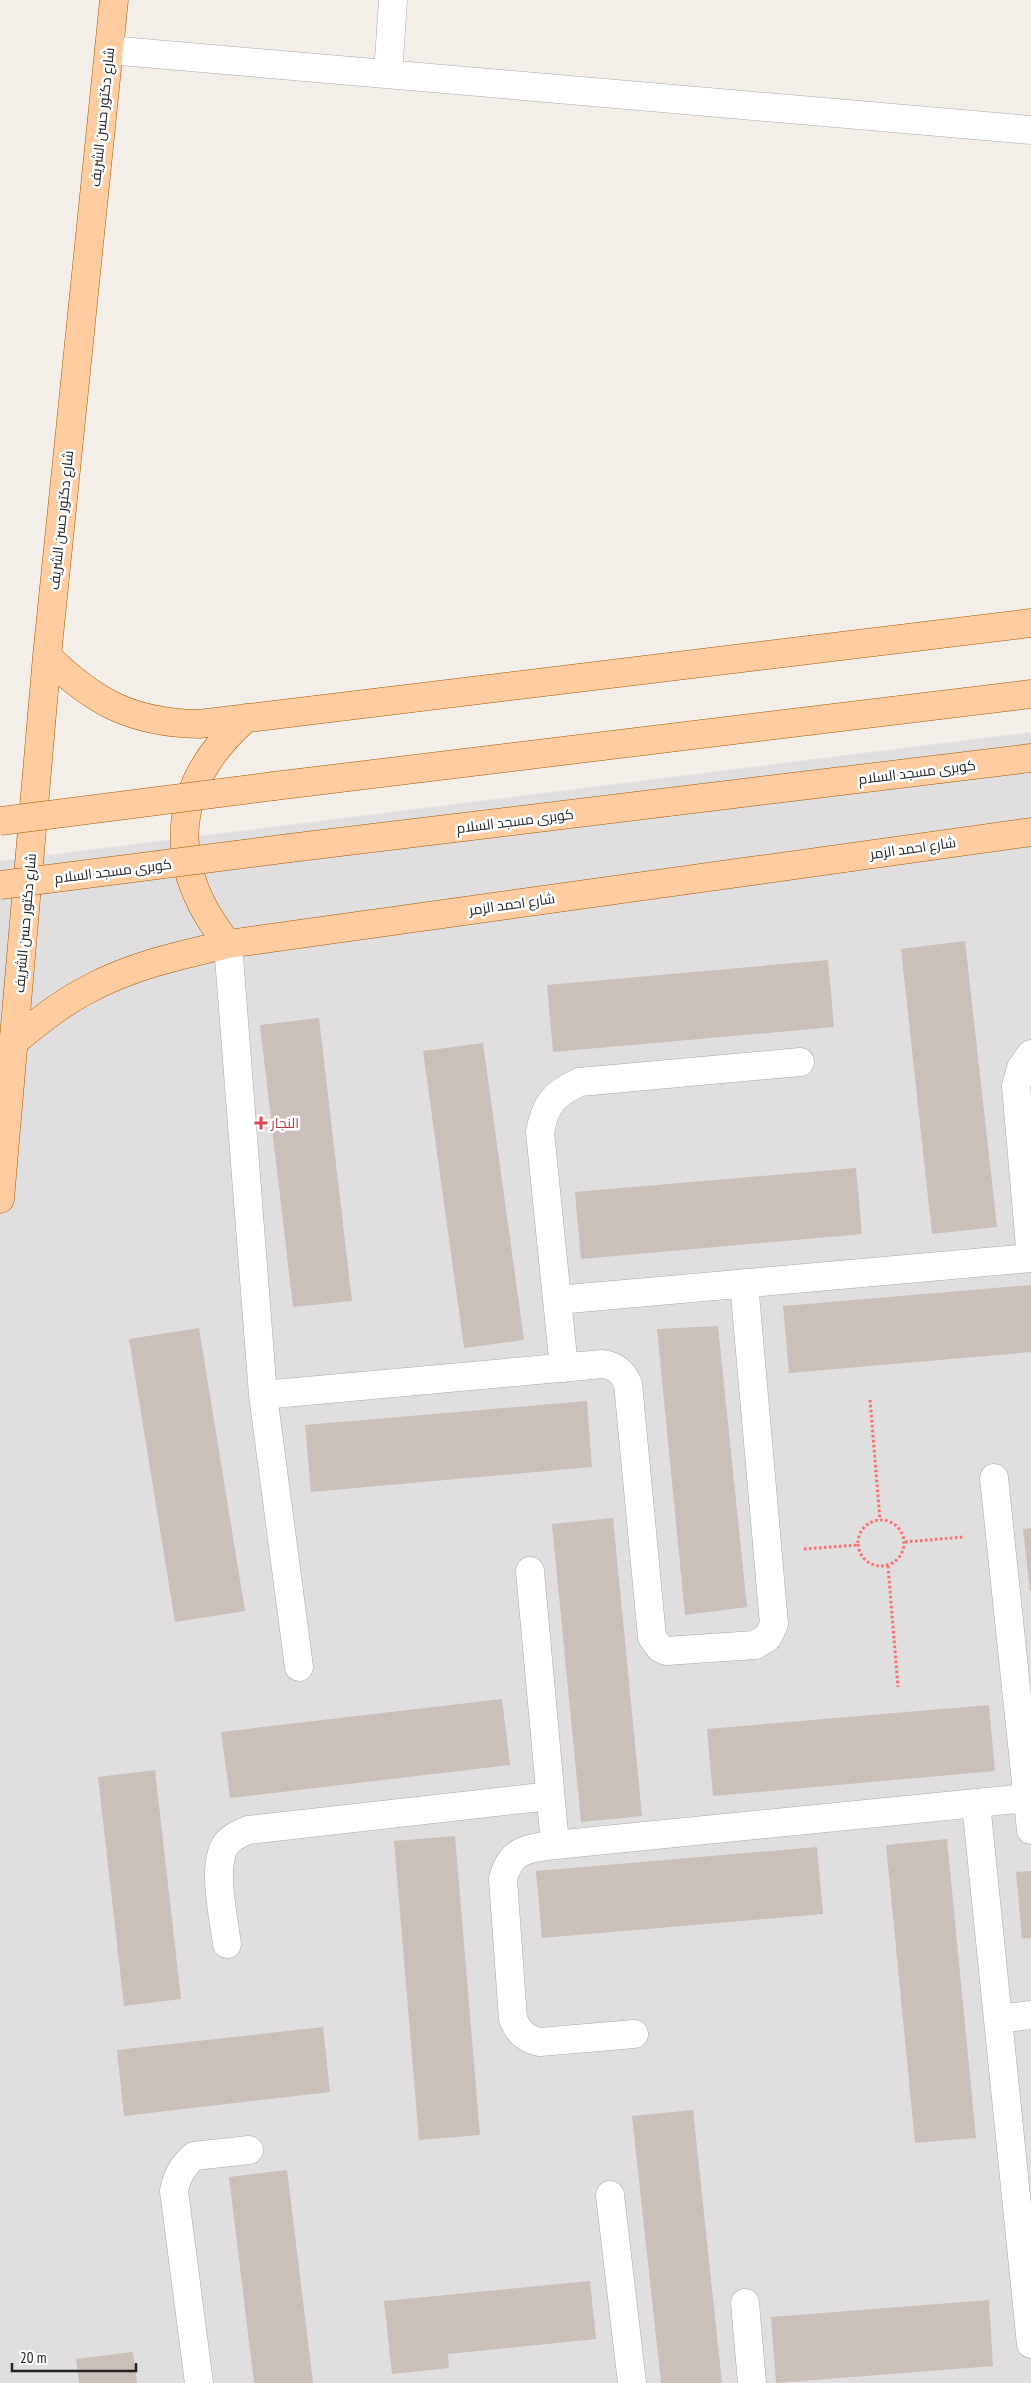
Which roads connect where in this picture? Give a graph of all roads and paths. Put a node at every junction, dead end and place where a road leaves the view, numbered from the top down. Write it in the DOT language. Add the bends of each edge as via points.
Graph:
graph roads {
  1 [pos="114,0"];
  2 [pos="393,0"];
  3 [pos="109,50"];
  4 [pos="388,74"];
  5 [pos="1031,130"];
  6 [pos="1031,623"];
  7 [pos="47,656"];
  8 [pos="1031,694"];
  9 [pos="246,718"];
  10 [pos="1031,758"];
  11 [pos="0,821"];
  12 [pos="1031,832"];
  13 [pos="0,885"];
  14 [pos="228,944"];
  15 [pos="15,1041"];
  16 [pos="1031,1054"];
  17 [pos="800,1062"];
  18 [pos="0,1199"];
  19 [pos="1028,1199"];
  20 [pos="1031,1258"];
  21 [pos="744,1283"];
  22 [pos="557,1300"];
  23 [pos="564,1368"];
  24 [pos="263,1395"];
  25 [pos="870,1400"];
  26 [pos="994,1478"];
  27 [pos="880,1520"];
  28 [pos="1000,1535"];
  29 [pos="905,1542"];
  30 [pos="858,1544"];
  31 [pos="768,1552"];
  32 [pos="888,1566"];
  33 [pos="530,1571"];
  34 [pos="299,1667"];
  35 [pos="898,1687"];
  36 [pos="550,1796"];
  37 [pos="1027,1798"];
  38 [pos="976,1802"];
  39 [pos="1031,1830"];
  40 [pos="555,1844"];
  41 [pos="227,1944"];
  42 [pos="1031,2015"];
  43 [pos="998,2019"];
  44 [pos="634,2034"];
  45 [pos="249,2150"];
  46 [pos="610,2195"];
  47 [pos="745,2303"];
  48 [pos="1031,2344"];
  49 [pos="199,2383"];
  50 [pos="632,2383"];
  51 [pos="752,2383"];
  1 -- 3 [label="main road, شارع دكتور حسن الشريف"];
  2 -- 4 [label="street"];
  3 -- 4 [label="street"];
  3 -- 7 [label="main road, شارع دكتور حسن الشريف"];
  4 -- 5 [label="street"];
  6 -- 9 [label="main road"];
  7 -- 9 [label="main road" via="66,676 90,693 115,708 142,718 170,724 198,724"];
  7 -- 15 [label="main road, شارع دكتور حسن الشريف"];
  8 -- 11 [label="main road, bridge"];
  9 -- 14 [label="main road" via="225,737 208,760 194,785 187,812 188,870 210,922"];
  10 -- 13 [label="main road, كوبرى مسجد السلام, bridge"];
  12 -- 14 [label="main road, شارع احمد الزمر"];
  14 -- 15 [label="main road, شارع احمد الزمر" via="171,958 111,979 48,1014"];
  14 -- 24 [label="street"];
  15 -- 18 [label="main road, شارع دكتور حسن الشريف"];
  16 -- 19 [label="street" via="1021,1068 1016,1086"];
  17 -- 22 [label="street" via="580,1082 564,1089 551,1101 543,1115 540,1132"];
  19 -- 20 [label="street"];
  20 -- 21 [label="street"];
  21 -- 22 [label="street"];
  21 -- 31 [label="street"];
  22 -- 23 [label="street"];
  23 -- 24 [label="street"];
  23 -- 31 [label="street" via="612,1366 619,1370 628,1384 652,1637 660,1648 673,1651 755,1645 768,1637 774,1624"];
  24 -- 34 [label="street"];
  25 -- 27 [label="path"];
  26 -- 28 [label="street"];
  27 -- 29 [label="path" via="897,1526"];
  27 -- 30 [label="path" via="864,1528"];
  28 -- 29 [label="path"];
  28 -- 37 [label="street"];
  29 -- 32 [label="path" via="900,1557"];
  30 -- 31 [label="path"];
  30 -- 32 [label="path" via="861,1555 868,1562"];
  32 -- 35 [label="path"];
  33 -- 36 [label="street"];
  36 -- 40 [label="street"];
  36 -- 41 [label="street" via="248,1830 237,1835 227,1842 218,1864"];
  37 -- 38 [label="street"];
  37 -- 39 [label="street"];
  38 -- 40 [label="street"];
  38 -- 43 [label="street"];
  40 -- 44 [label="street" via="519,1852 508,1864 503,1879 513,2019 517,2028 531,2040 540,2042"];
  42 -- 43 [label="street"];
  43 -- 48 [label="street"];
  45 -- 49 [label="street" via="194,2156 176,2180 174,2191"];
  46 -- 50 [label="street"];
  47 -- 51 [label="street"];
}
